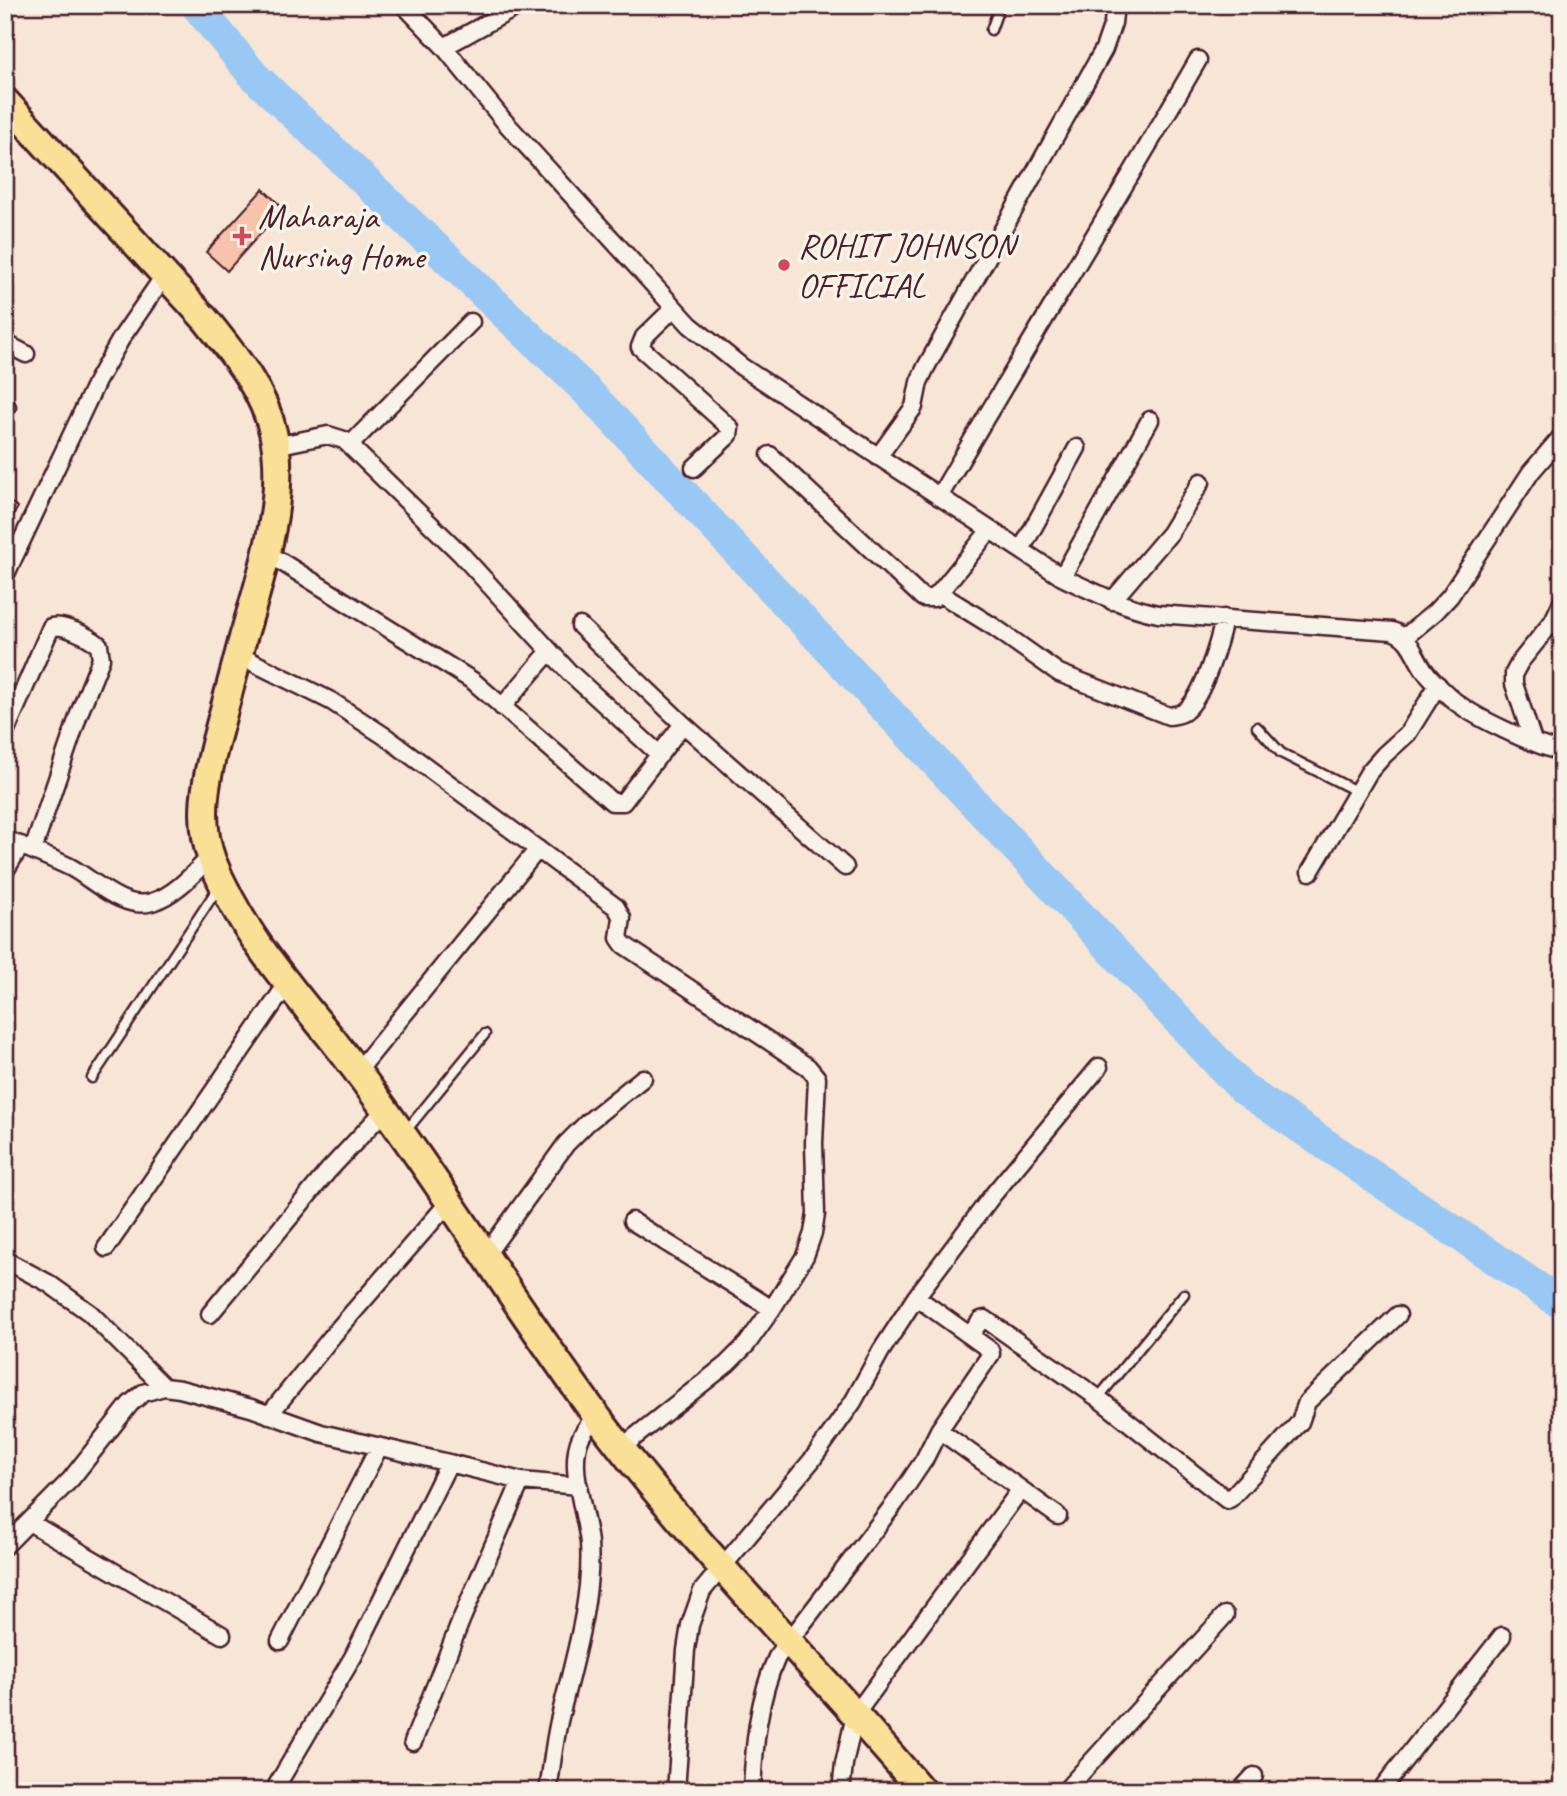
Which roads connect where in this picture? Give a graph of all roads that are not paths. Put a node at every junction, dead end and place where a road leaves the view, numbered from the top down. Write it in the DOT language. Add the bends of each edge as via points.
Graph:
graph roads {
  1 [pos="404,5"];
  2 [pos="520,5"];
  3 [pos="1000,5"];
  4 [pos="1115,5"];
  5 [pos="991,30"];
  6 [pos="444,47"];
  7 [pos="1198,60"];
  8 [pos="5,101"];
  9 [pos="164,276"];
  10 [pos="674,308"];
  11 [pos="471,322"];
  12 [pos="5,343"];
  13 [pos="26,354"];
  14 [pos="1150,420"];
  15 [pos="1562,436"];
  16 [pos="350,445"];
  17 [pos="275,446"];
  18 [pos="1077,448"];
  19 [pos="770,455"];
  20 [pos="878,457"];
  21 [pos="694,468"];
  22 [pos="1200,482"];
  23 [pos="939,497"];
  24 [pos="990,530"];
  25 [pos="1021,550"];
  26 [pos="267,553"];
  27 [pos="5,576"];
  28 [pos="1062,577"];
  29 [pos="939,593"];
  30 [pos="1112,601"];
  31 [pos="1562,602"];
  32 [pos="1224,618"];
  33 [pos="580,626"];
  34 [pos="1405,638"];
  35 [pos="550,651"];
  36 [pos="238,655"];
  37 [pos="1437,685"];
  38 [pos="502,707"];
  39 [pos="684,724"];
  40 [pos="1257,727"];
  41 [pos="5,733"];
  42 [pos="1533,741"];
  43 [pos="1562,752"];
  44 [pos="660,755"];
  45 [pos="1358,792"];
  46 [pos="5,839"];
  47 [pos="27,848"];
  48 [pos="538,849"];
  49 [pos="211,856"];
  50 [pos="845,867"];
  51 [pos="5,871"];
  52 [pos="1310,872"];
  53 [pos="222,882"];
  54 [pos="287,984"];
  55 [pos="485,1034"];
  56 [pos="1099,1067"];
  57 [pos="357,1072"];
  58 [pos="92,1078"];
  59 [pos="643,1079"];
  60 [pos="385,1110"];
  61 [pos="403,1134"];
  62 [pos="450,1201"];
  63 [pos="632,1221"];
  64 [pos="106,1248"];
  65 [pos="485,1256"];
  66 [pos="5,1260"];
  67 [pos="1184,1294"];
  68 [pos="916,1297"];
  69 [pos="772,1309"];
  70 [pos="210,1314"];
  71 [pos="1398,1315"];
  72 [pos="970,1335"];
  73 [pos="164,1387"];
  74 [pos="1098,1398"];
  75 [pos="269,1415"];
  76 [pos="596,1415"];
  77 [pos="939,1430"];
  78 [pos="379,1447"];
  79 [pos="622,1447"];
  80 [pos="449,1463"];
  81 [pos="521,1480"];
  82 [pos="579,1486"];
  83 [pos="1021,1489"];
  84 [pos="1058,1516"];
  85 [pos="29,1522"];
  86 [pos="5,1546"];
  87 [pos="723,1568"];
  88 [pos="1225,1615"];
  89 [pos="222,1635"];
  90 [pos="1502,1636"];
  91 [pos="280,1641"];
  92 [pos="788,1643"];
  93 [pos="855,1716"];
  94 [pos="413,1742"];
  95 [pos="1254,1776"];
  96 [pos="277,1785"];
  97 [pos="548,1791"];
  98 [pos="676,1791"];
  99 [pos="752,1791"];
  100 [pos="841,1791"];
  101 [pos="922,1791"];
  102 [pos="1065,1791"];
  103 [pos="1240,1791"];
  104 [pos="1380,1791"];
  1 -- 6 [label="street"];
  2 -- 6 [label="street"];
  3 -- 5 [label="lane"];
  4 -- 20 [label="street" via="1104,50 926,367 914,407"];
  6 -- 10 [label="street" via="504,121"];
  7 -- 23 [label="street"];
  8 -- 9 [label="main road"];
  9 -- 17 [label="main road" via="206,320 251,381 264,405"];
  9 -- 27 [label="street" via="97,381"];
  10 -- 20 [label="street" via="742,367"];
  10 -- 21 [label="street" via="644,337 640,347 730,428 729,435"];
  11 -- 16 [label="street"];
  12 -- 13 [label="street"];
  14 -- 28 [label="street"];
  15 -- 34 [label="street" via="1531,472 1450,596"];
  16 -- 17 [label="street" via="328,435"];
  16 -- 35 [label="street" via="461,554"];
  17 -- 26 [label="main road" via="274,513"];
  18 -- 25 [label="street"];
  19 -- 29 [label="street" via="918,596 930,599"];
  20 -- 23 [label="street"];
  22 -- 30 [label="street" via="1170,533"];
  23 -- 24 [label="street"];
  24 -- 25 [label="street"];
  24 -- 29 [label="street"];
  25 -- 28 [label="street"];
  26 -- 36 [label="main road"];
  26 -- 38 [label="street" via="473,681"];
  28 -- 30 [label="street"];
  29 -- 32 [label="street" via="1059,673 1169,716 1191,705 1216,651"];
  30 -- 32 [label="street" via="1158,614"];
  31 -- 42 [label="street" via="1514,673"];
  32 -- 34 [label="street" via="1392,631"];
  33 -- 39 [label="street"];
  34 -- 37 [label="street"];
  35 -- 38 [label="street"];
  35 -- 44 [label="street"];
  36 -- 48 [label="street" via="331,701"];
  36 -- 49 [label="main road" via="204,801"];
  37 -- 42 [label="street" via="1470,712"];
  37 -- 45 [label="street" via="1408,733 1376,763"];
  38 -- 44 [label="street" via="612,802 623,802"];
  39 -- 44 [label="street"];
  39 -- 50 [label="street"];
  40 -- 45 [label="lane" via="1281,753"];
  41 -- 47 [label="street" via="51,627 99,645 101,659"];
  42 -- 43 [label="street"];
  45 -- 52 [label="street"];
  46 -- 47 [label="street"];
  47 -- 49 [label="street" via="119,898 144,904 182,884"];
  47 -- 51 [label="street"];
  48 -- 57 [label="street"];
  48 -- 69 [label="street" via="615,906 622,918 621,943 808,1067 817,1078 813,1233 805,1256"];
  49 -- 53 [label="main road"];
  53 -- 54 [label="main road" via="243,922"];
  53 -- 58 [label="lane"];
  54 -- 57 [label="main road"];
  54 -- 64 [label="street"];
  55 -- 61 [label="lane"];
  56 -- 68 [label="street"];
  57 -- 60 [label="main road"];
  59 -- 65 [label="street" via="576,1133"];
  60 -- 61 [label="main road"];
  60 -- 70 [label="street" via="327,1171"];
  61 -- 62 [label="main road"];
  62 -- 65 [label="main road"];
  62 -- 75 [label="street"];
  63 -- 69 [label="street"];
  65 -- 76 [label="main road"];
  66 -- 73 [label="street" via="90,1313"];
  67 -- 74 [label="lane"];
  68 -- 72 [label="street"];
  68 -- 87 [label="street" via="812,1460"];
  69 -- 79 [label="street" via="727,1364"];
  71 -- 74 [label="street" via="1305,1404 1300,1422 1229,1500"];
  72 -- 74 [label="street" via="985,1319"];
  72 -- 77 [label="street" via="991,1354"];
  73 -- 75 [label="street"];
  73 -- 85 [label="street" via="143,1393 130,1404 71,1479"];
  75 -- 78 [label="street"];
  76 -- 79 [label="main road"];
  76 -- 82 [label="street" via="576,1454"];
  77 -- 83 [label="street"];
  77 -- 92 [label="street" via="895,1503"];
  78 -- 80 [label="street"];
  78 -- 91 [label="street"];
  79 -- 87 [label="main road"];
  80 -- 81 [label="street"];
  80 -- 96 [label="street" via="354,1657"];
  81 -- 82 [label="street"];
  81 -- 94 [label="street"];
  82 -- 97 [label="street" via="589,1543 587,1584"];
  83 -- 84 [label="street"];
  83 -- 93 [label="street"];
  85 -- 86 [label="street"];
  85 -- 89 [label="street"];
  87 -- 92 [label="main road"];
  87 -- 98 [label="street" via="702,1591 690,1625 682,1677"];
  88 -- 102 [label="street"];
  90 -- 104 [label="street"];
  92 -- 93 [label="main road"];
  92 -- 99 [label="street" via="767,1683"];
  93 -- 100 [label="street"];
  93 -- 101 [label="main road"];
  95 -- 103 [label="street"];
}
